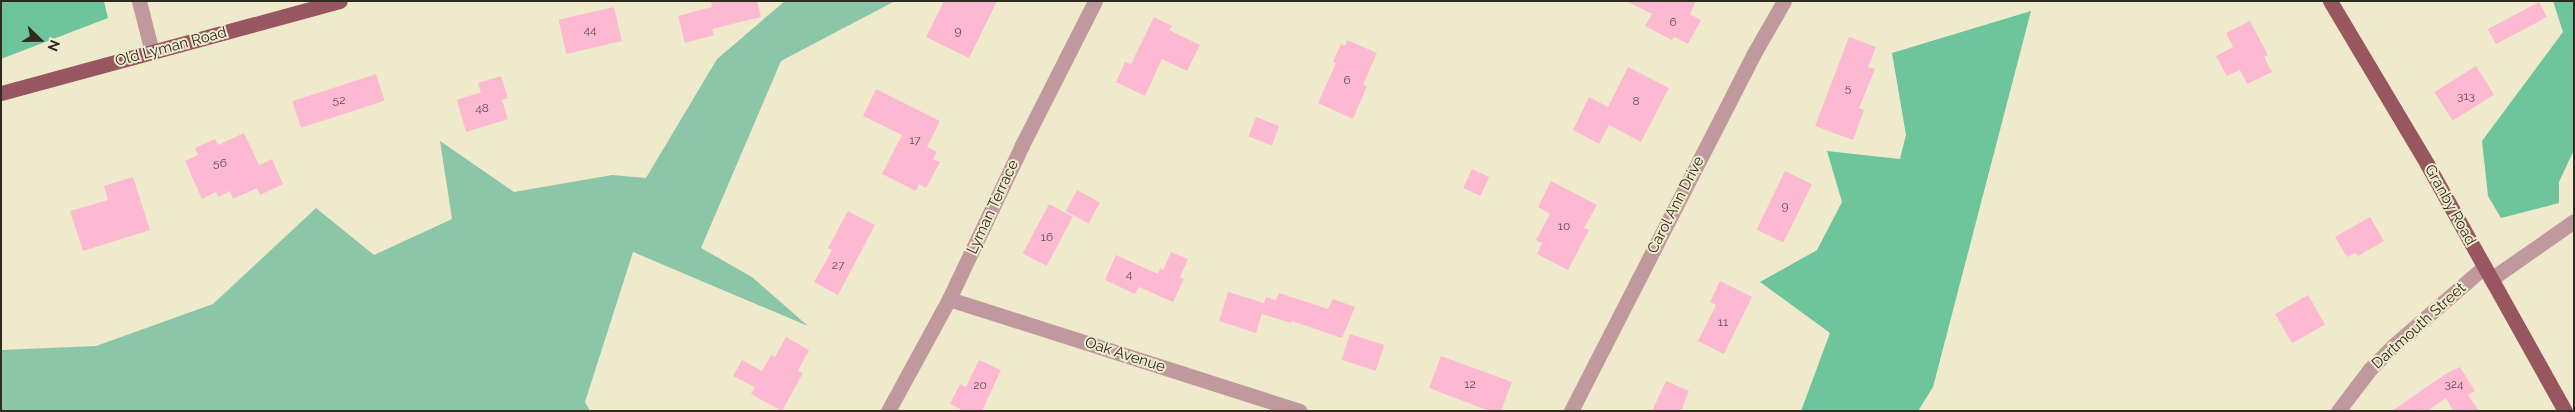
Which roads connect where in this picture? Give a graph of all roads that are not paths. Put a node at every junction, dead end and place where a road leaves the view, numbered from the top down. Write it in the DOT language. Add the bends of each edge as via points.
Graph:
graph roads {
  1 [pos="139,1"];
  2 [pos="340,1"];
  3 [pos="1094,1"];
  4 [pos="1784,1"];
  5 [pos="2330,1"];
  6 [pos="152,52"];
  7 [pos="1,93"];
  8 [pos="2574,221"];
  9 [pos="2488,273"];
  10 [pos="949,299"];
  11 [pos="888,411"];
  12 [pos="1300,411"];
  13 [pos="1571,411"];
  14 [pos="2338,411"];
  15 [pos="2565,411"];
  1 -- 6 [label="street"];
  2 -- 6 [label="main road, Old Lyman Road"];
  3 -- 10 [label="street, Lyman Terrace"];
  4 -- 13 [label="street, Carol Ann Drive"];
  5 -- 9 [label="main road, Granby Road"];
  6 -- 7 [label="main road, Old Lyman Road"];
  8 -- 9 [label="street, Dartmouth Street"];
  9 -- 14 [label="street, Dartmouth Street" via="2393,346 2370,369"];
  9 -- 15 [label="main road, Granby Road"];
  10 -- 11 [label="street, Lyman Terrace"];
  10 -- 12 [label="street, Oak Avenue"];
}
